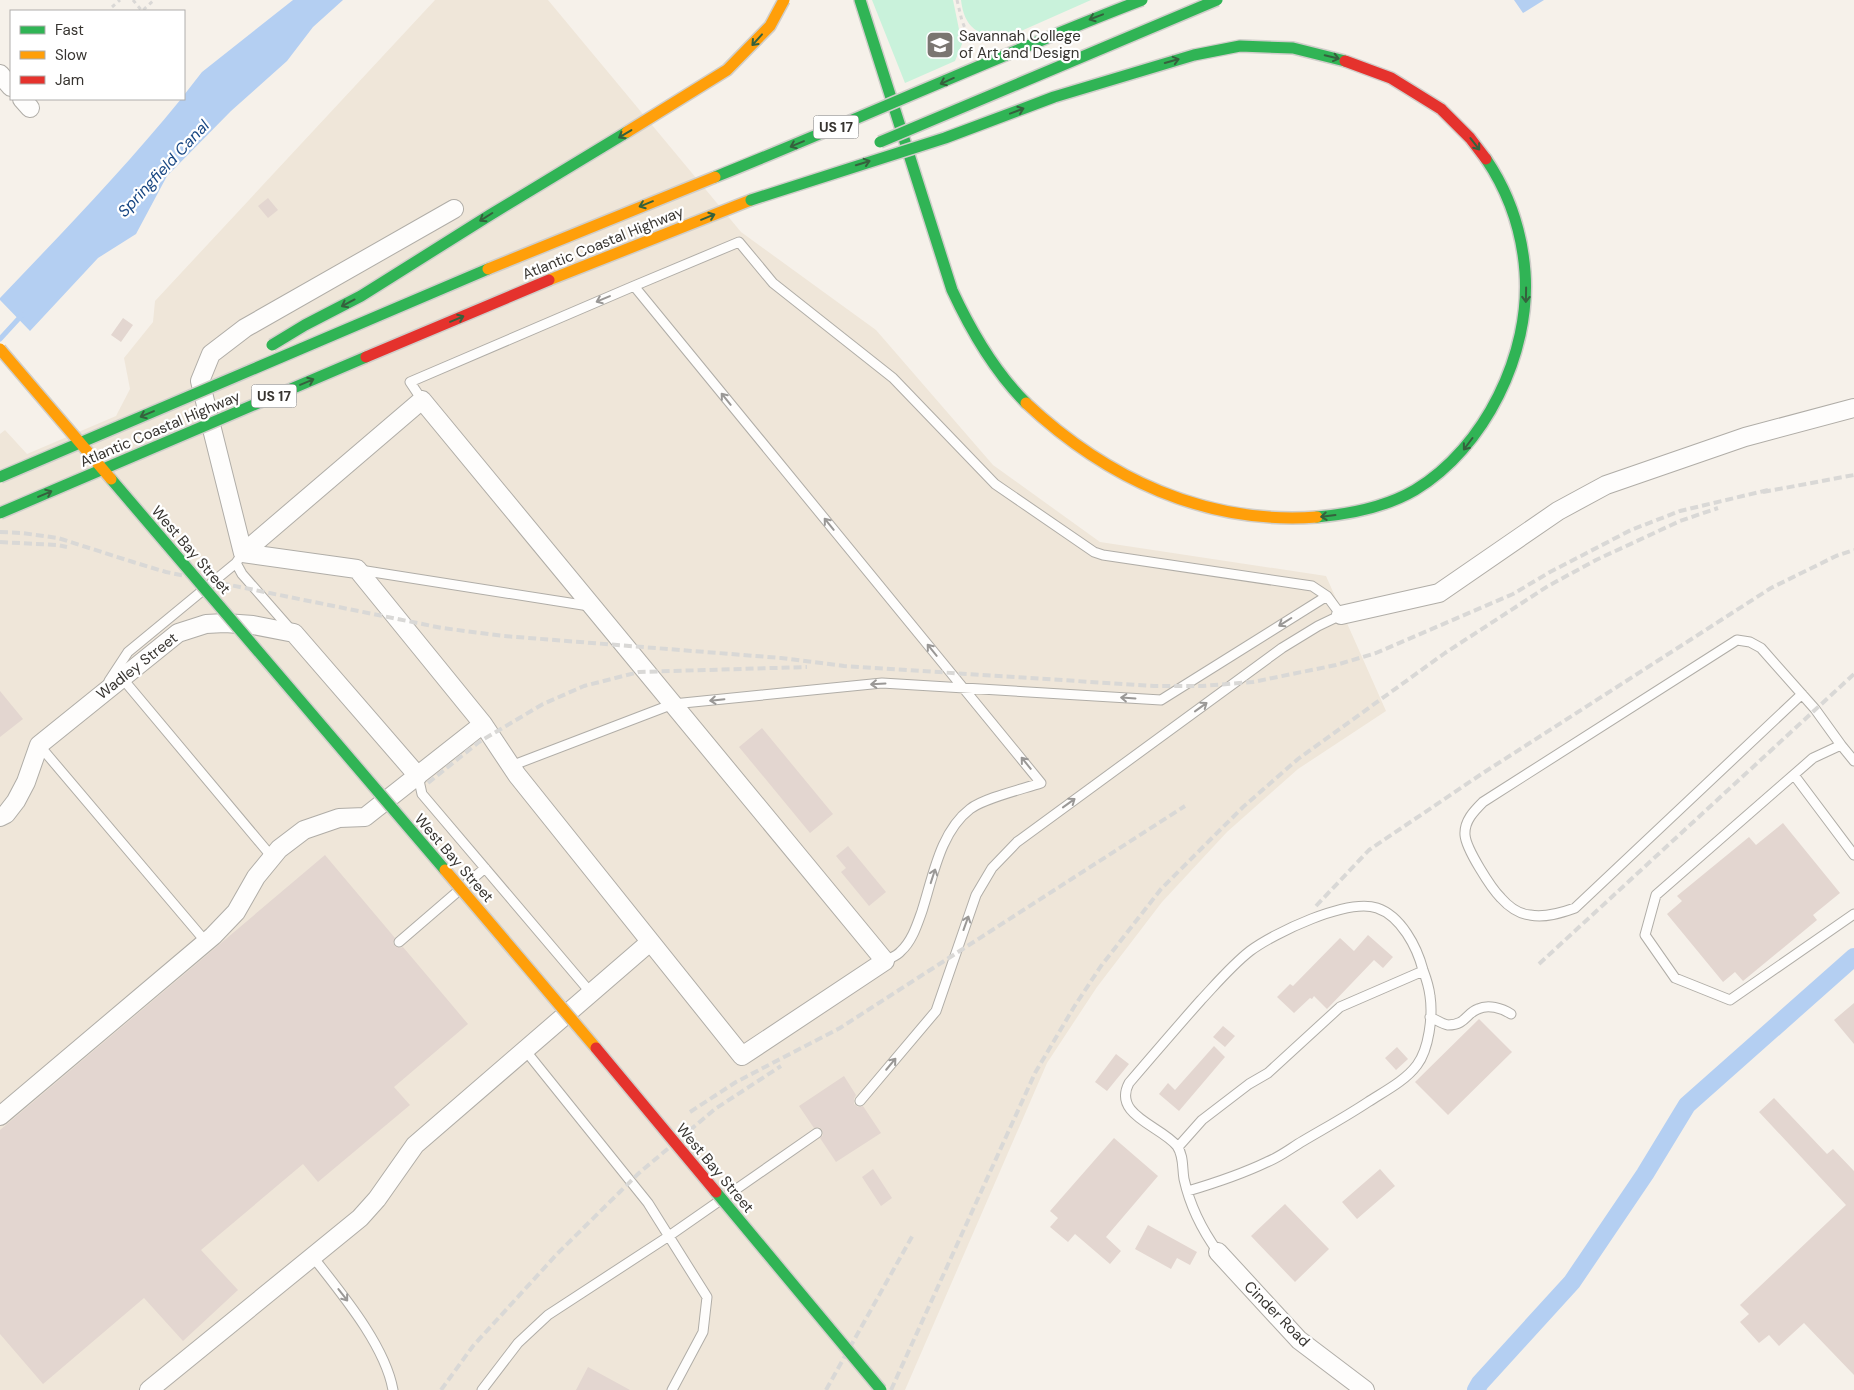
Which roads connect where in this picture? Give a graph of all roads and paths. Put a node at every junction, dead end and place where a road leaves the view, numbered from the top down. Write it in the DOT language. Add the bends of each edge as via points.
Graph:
graph roads {
  1 [pos="120,0"];
  2 [pos="133,0"];
  3 [pos="154,0"];
  4 [pos="784,0"];
  5 [pos="860,0"];
  6 [pos="957,0"];
  7 [pos="1142,0"];
  8 [pos="1217,0"];
  9 [pos="112,6"];
  10 [pos="973,47"];
  11 [pos="0,74"];
  12 [pos="10,86"];
  13 [pos="866,148"];
  14 [pos="849,156"];
  15 [pos="751,200"];
  16 [pos="454,209"];
  17 [pos="634,286"];
  18 [pos="0,350"];
  19 [pos="422,400"];
  20 [pos="178,401"];
  21 [pos="1854,408"];
  22 [pos="0,477"];
  23 [pos="0,513"];
  24 [pos="239,558"];
  25 [pos="357,569"];
  26 [pos="1327,596"];
  27 [pos="592,606"];
  28 [pos="1341,616"];
  29 [pos="294,633"];
  30 [pos="122,678"];
  31 [pos="964,687"];
  32 [pos="1802,694"];
  33 [pos="99,696"];
  34 [pos="673,704"];
  35 [pos="483,724"];
  36 [pos="39,745"];
  37 [pos="1841,745"];
  38 [pos="1854,762"];
  39 [pos="511,766"];
  40 [pos="1794,775"];
  41 [pos="418,776"];
  42 [pos="0,818"];
  43 [pos="1854,855"];
  44 [pos="272,857"];
  45 [pos="485,868"];
  46 [pos="1854,914"];
  47 [pos="206,942"];
  48 [pos="399,942"];
  49 [pos="650,942"];
  50 [pos="885,961"];
  51 [pos="1424,971"];
  52 [pos="591,993"];
  53 [pos="1511,1014"];
  54 [pos="1430,1017"];
  55 [pos="524,1050"];
  56 [pos="860,1101"];
  57 [pos="0,1116"];
  58 [pos="817,1133"];
  59 [pos="1178,1147"];
  60 [pos="1188,1191"];
  61 [pos="669,1236"];
  62 [pos="1218,1252"];
  63 [pos="313,1256"];
  64 [pos="149,1390"];
  65 [pos="393,1390"];
  66 [pos="482,1390"];
  67 [pos="672,1390"];
  68 [pos="881,1390"];
  69 [pos="1365,1390"];
  1 -- 9 [label="path"];
  2 -- 3 [label="path" via="142,10"];
  4 -- 20 [label="main road, one-way, bridge" via="770,26 727,70 361,296 305,325"];
  15 -- 5 [label="main road, one-way, bridge" via="945,138 1054,97 1194,55 1240,46 1293,48 1340,59 1391,78 1441,110 1474,142 1511,205 1526,270 1526,301 1516,357 1503,389 1463,450 1445,468 1423,485 1376,507 1334,516 1267,518 1181,500 1137,483 1061,433 1036,412 1010,387 985,352 946,275"];
  6 -- 10 [label="path"];
  7 -- 20 [label="main road, Atlantic Coastal Highway / US 17, one-way, bridge" via="1055,33 778,152 530,251"];
  8 -- 13 [label="main road, US 17, bridge"];
  11 -- 12 [label="street"];
  14 -- 15 [label="main road, Atlantic Coastal Highway / US 17, bridge"];
  23 -- 15 [label="main road, Atlantic Coastal Highway / US 17, one-way, bridge" via="549,280"];
  16 -- 24 [label="street" via="245,328 211,354 200,380"];
  17 -- 19 [label="lane, one-way" via="410,382"];
  17 -- 26 [label="lane" via="739,242 773,283 893,378 994,484 1094,552 1312,586"];
  31 -- 17 [label="lane, one-way"];
  18 -- 68 [label="main road, West Bay Street, bridge" via="515,952"];
  19 -- 24 [label="street"];
  19 -- 27 [label="street"];
  20 -- 22 [label="main road, Atlantic Coastal Highway / US 17, one-way, bridge"];
  21 -- 28 [label="street" via="1745,437 1606,485 1558,511 1439,593"];
  24 -- 25 [label="street"];
  24 -- 29 [label="lane" via="242,574"];
  24 -- 33 [label="lane" via="128,652"];
  25 -- 27 [label="lane"];
  25 -- 35 [label="street"];
  26 -- 28 [label="lane"];
  26 -- 31 [label="lane, one-way" via="1161,700"];
  27 -- 34 [label="street"];
  56 -- 28 [label="lane, one-way" via="936,1011 976,895 992,868 1017,842 1282,648"];
  29 -- 30 [label="street, Wadley Street" via="253,625 206,624 178,633"];
  29 -- 41 [label="street"];
  30 -- 33 [label="street, Wadley Street"];
  30 -- 44 [label="lane"];
  31 -- 34 [label="lane, one-way" via="882,683"];
  50 -- 31 [label="lane, one-way" via="900,953 916,930 941,851 960,818 971,808 996,797 1041,783"];
  32 -- 32 [label="lane" via="1761,648 1737,640 1482,802 1469,817 1465,834 1474,858 1499,896 1513,909 1529,916 1556,914 1575,908"];
  32 -- 37 [label="lane"];
  33 -- 36 [label="street, Wadley Street"];
  34 -- 39 [label="lane"];
  34 -- 50 [label="street"];
  35 -- 39 [label="street"];
  35 -- 41 [label="street"];
  36 -- 42 [label="street" via="16,801"];
  36 -- 47 [label="lane"];
  37 -- 38 [label="lane"];
  37 -- 40 [label="lane" via="1813,758"];
  39 -- 49 [label="street"];
  40 -- 43 [label="lane"];
  40 -- 46 [label="lane" via="1656,895 1645,935 1675,978 1730,1000"];
  41 -- 44 [label="street" via="365,817 339,818 304,830"];
  41 -- 45 [label="lane" via="422,794"];
  44 -- 47 [label="street" via="236,912"];
  45 -- 48 [label="lane"];
  45 -- 52 [label="lane"];
  47 -- 57 [label="street"];
  49 -- 50 [label="street" via="742,1056"];
  49 -- 52 [label="street"];
  51 -- 54 [label="lane" via="1430,996"];
  51 -- 59 [label="lane" via="1340,1007 1268,1073 1202,1120"];
  51 -- 59 [label="lane" via="1405,931 1391,916 1377,908 1361,906 1310,920 1249,952 1219,980 1124,1092 1124,1100 1130,1109"];
  52 -- 55 [label="street"];
  53 -- 54 [label="lane" via="1505,1009 1477,1009 1464,1022 1447,1025"];
  54 -- 60 [label="lane" via="1425,1051 1417,1066 1403,1079 1268,1162"];
  55 -- 61 [label="lane" via="648,1203"];
  55 -- 63 [label="street" via="415,1145 360,1218"];
  58 -- 61 [label="lane"];
  59 -- 60 [label="lane"];
  60 -- 62 [label="lane" via="1197,1221"];
  61 -- 66 [label="lane" via="548,1315 518,1343"];
  61 -- 67 [label="lane" via="706,1297 703,1332"];
  62 -- 69 [label="street, Cinder Road" via="1299,1340"];
  63 -- 64 [label="street"];
  63 -- 65 [label="lane, one-way" via="361,1322 390,1372"];
}
